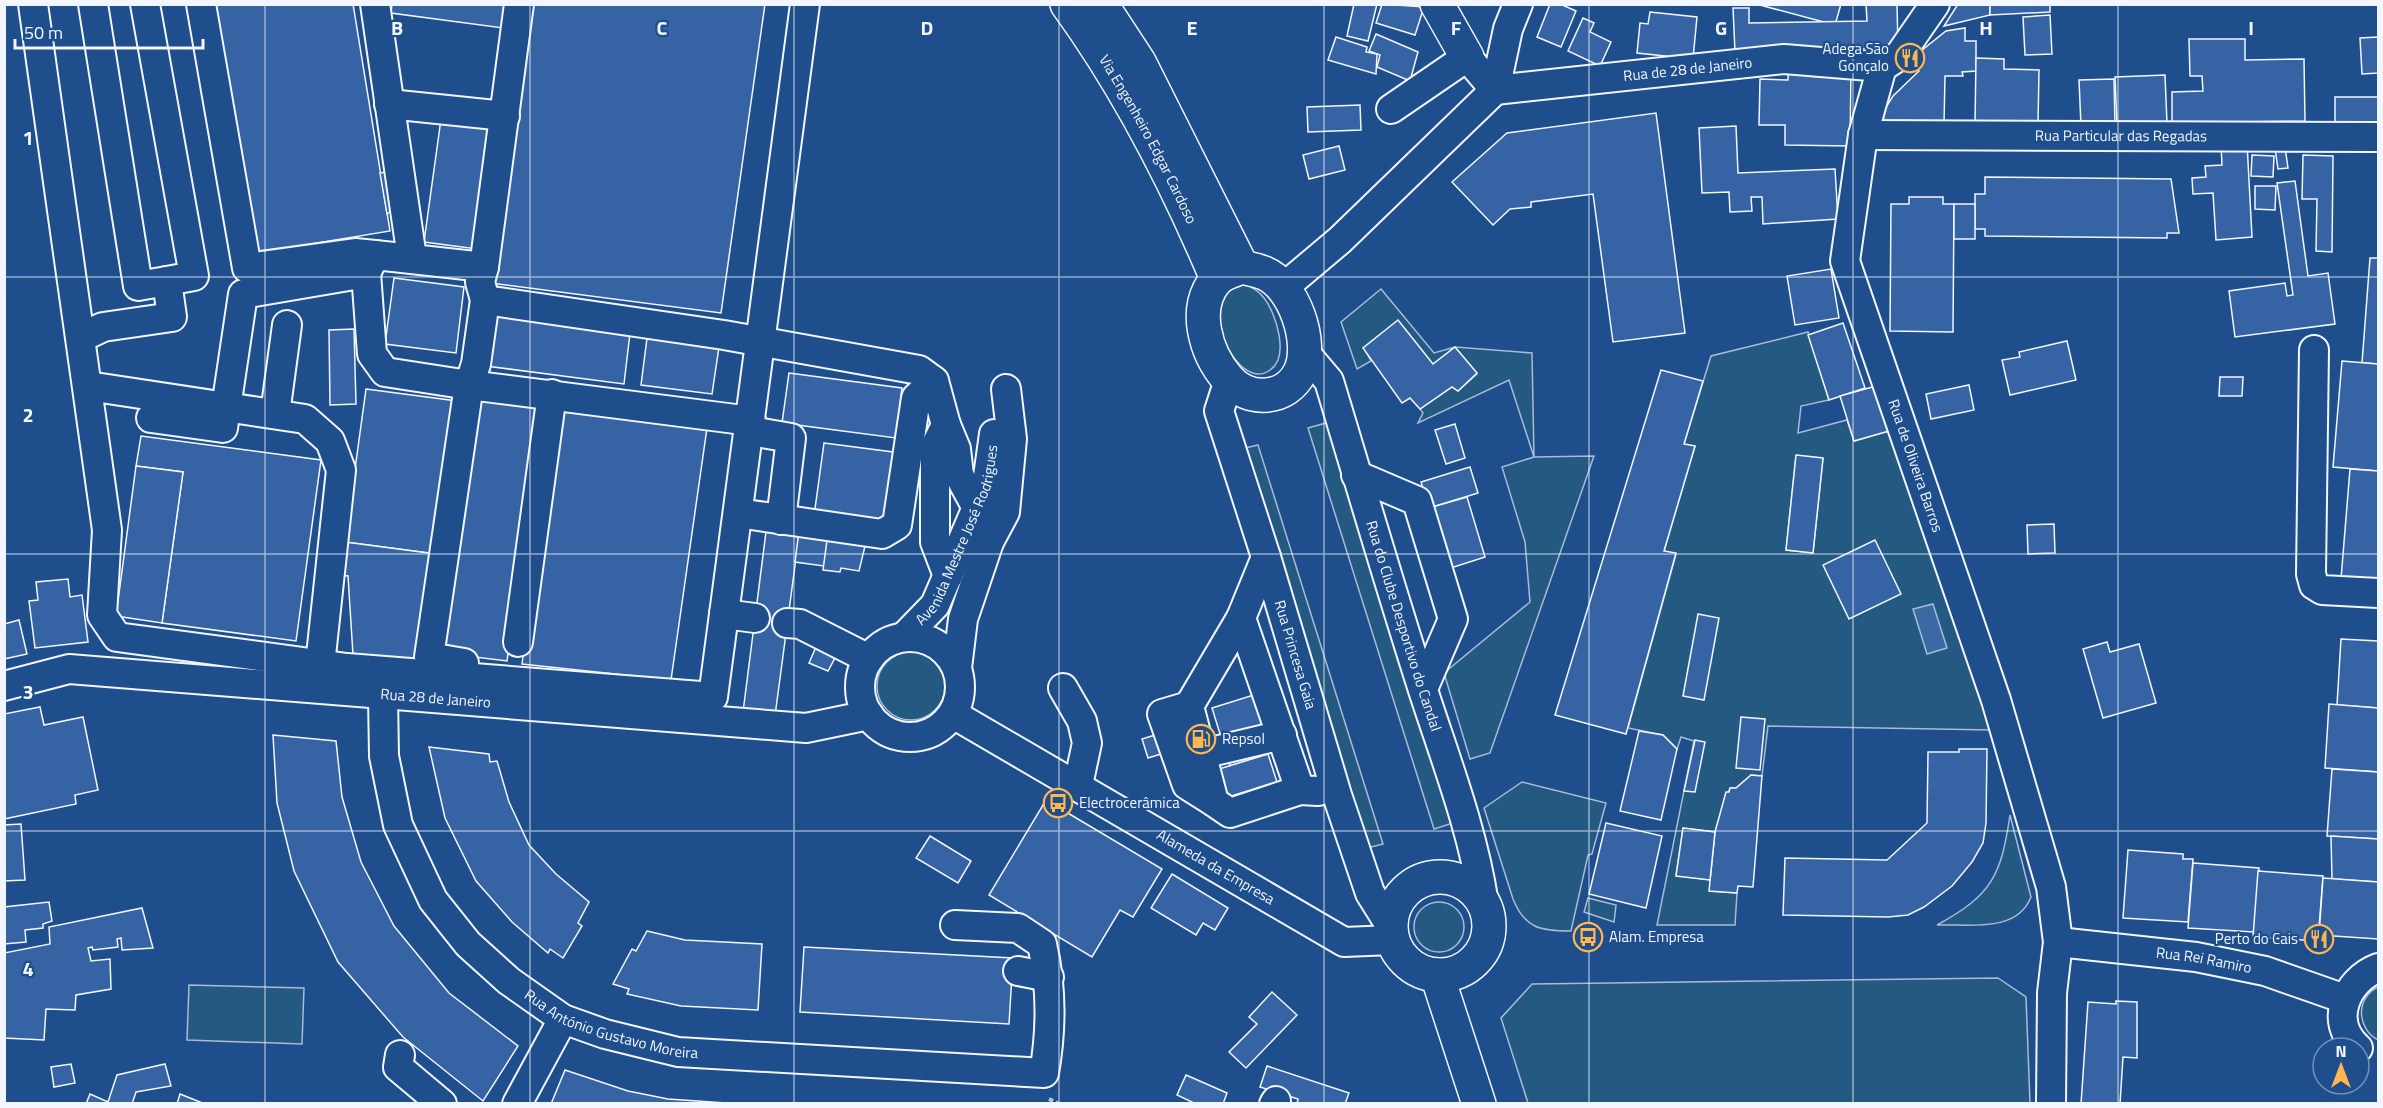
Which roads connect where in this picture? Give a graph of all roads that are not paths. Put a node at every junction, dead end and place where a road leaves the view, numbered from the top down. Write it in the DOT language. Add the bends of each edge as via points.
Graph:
graph roads {
  1 [pos="33,4"];
  2 [pos="93,4"];
  3 [pos="145,4"];
  4 [pos="201,4"];
  5 [pos="375,4"];
  6 [pos="519,4"];
  7 [pos="805,4"];
  8 [pos="1067,4"];
  9 [pos="1101,4"];
  10 [pos="1437,4"];
  11 [pos="1518,4"];
  12 [pos="1935,4"];
  13 [pos="1467,57"];
  14 [pos="1882,66"];
  15 [pos="1127,69"];
  16 [pos="1496,90"];
  17 [pos="389,104"];
  18 [pos="1391,109"];
  19 [pos="505,116"];
  20 [pos="1863,135"];
  21 [pos="2379,137"];
  22 [pos="412,258"];
  23 [pos="371,264"];
  24 [pos="484,267"];
  25 [pos="1230,273"];
  26 [pos="167,281"];
  27 [pos="1283,288"];
  28 [pos="485,300"];
  29 [pos="287,325"];
  30 [pos="82,337"];
  31 [pos="762,342"];
  32 [pos="2314,350"];
  33 [pos="1306,355"];
  34 [pos="1229,380"];
  35 [pos="934,381"];
  36 [pos="469,385"];
  37 [pos="88,386"];
  38 [pos="552,394"];
  39 [pos="227,406"];
  40 [pos="274,414"];
  41 [pos="151,418"];
  42 [pos="946,425"];
  43 [pos="751,426"];
  44 [pos="1356,475"];
  45 [pos="977,508"];
  46 [pos="738,513"];
  47 [pos="781,520"];
  48 [pos="989,542"];
  49 [pos="1266,557"];
  50 [pos="948,576"];
  51 [pos="2379,593"];
  52 [pos="724,614"];
  53 [pos="755,618"];
  54 [pos="1241,618"];
  55 [pos="787,623"];
  56 [pos="904,637"];
  57 [pos="518,642"];
  58 [pos="869,659"];
  59 [pos="320,665"];
  60 [pos="957,668"];
  61 [pos="494,680"];
  62 [pos="4,686"];
  63 [pos="1063,688"];
  64 [pos="1423,689"];
  65 [pos="383,696"];
  66 [pos="1189,706"];
  67 [pos="953,714"];
  68 [pos="868,715"];
  69 [pos="1282,735"];
  70 [pos="1202,754"];
  71 [pos="1078,785"];
  72 [pos="1300,790"];
  73 [pos="1337,795"];
  74 [pos="1214,802"];
  75 [pos="1484,904"];
  76 [pos="955,925"];
  77 [pos="1391,932"];
  78 [pos="2058,942"];
  79 [pos="2379,968"];
  80 [pos="1018,970"];
  81 [pos="1437,975"];
  82 [pos="1049,977"];
  83 [pos="2345,999"];
  84 [pos="563,1019"];
  85 [pos="2350,1036"];
  86 [pos="400,1055"];
  87 [pos="442,1104"];
  88 [pos="517,1104"];
  89 [pos="1479,1104"];
  90 [pos="2051,1104"];
  1 -- 30 [label="street"];
  2 -- 26 [label="street" via="138,286"];
  3 -- 26 [label="street" via="194,276"];
  4 -- 23 [label="street" via="247,268 355,253"];
  5 -- 17 [label="street"];
  6 -- 19 [label="street"];
  7 -- 31 [label="street"];
  8 -- 15 [label="main road, Via Engenheiro Edgar Cardoso"];
  9 -- 15 [label="main road, Via Engenheiro Edgar Cardoso"];
  10 -- 13 [label="main road"];
  11 -- 16 [label="street" via="1508,29"];
  12 -- 14 [label="street" via="1899,57"];
  13 -- 16 [label="street"];
  13 -- 18 [label="street"];
  14 -- 16 [label="street, Rua de 28 de Janeiro" via="1784,59"];
  14 -- 20 [label="street, Rua de Oliveira Barros"];
  15 -- 25 [label="main road, Via Engenheiro Edgar Cardoso" via="1193,221"];
  16 -- 27 [label="street" via="1340,240"];
  17 -- 19 [label="street"];
  17 -- 22 [label="street"];
  19 -- 24 [label="street"];
  20 -- 21 [label="street, Rua Particular das Regadas"];
  20 -- 78 [label="street, Rua de Oliveira Barros" via="1845,261 1996,700 2051,887"];
  22 -- 23 [label="street"];
  22 -- 24 [label="street"];
  23 -- 36 [label="street" via="372,354 385,372"];
  23 -- 39 [label="street" via="243,294"];
  24 -- 28 [label="street" via="480,282"];
  25 -- 27 [label="main road" via="1265,273"];
  25 -- 34 [label="main road" via="1205,300 1203,320 1210,350"];
  26 -- 30 [label="street" via="172,317 103,327"];
  27 -- 33 [label="main road" via="1298,314"];
  28 -- 31 [label="street"];
  28 -- 36 [label="street"];
  29 -- 40 [label="street"];
  30 -- 37 [label="street"];
  31 -- 35 [label="street" via="920,370"];
  31 -- 43 [label="street"];
  32 -- 51 [label="street" via="2313,585 2322,590"];
  33 -- 34 [label="main road" via="1300,374 1277,395 1264,397"];
  33 -- 44 [label="street, Rua do Clube Desportivo do Candal" via="1329,381"];
  34 -- 49 [label="street, Rua Princesa Gaia" via="1219,411"];
  35 -- 42 [label="street"];
  35 -- 47 [label="street" via="916,398 897,525 882,534"];
  36 -- 38 [label="street"];
  36 -- 61 [label="street" via="429,657 486,666"];
  37 -- 39 [label="street"];
  37 -- 59 [label="street" via="107,530 102,615 117,637"];
  38 -- 43 [label="street"];
  38 -- 57 [label="street"];
  39 -- 40 [label="street"];
  39 -- 41 [label="street" via="223,428"];
  40 -- 59 [label="street" via="304,419 330,441 341,470"];
  42 -- 45 [label="street" via="956,449 959,475"];
  42 -- 50 [label="street" via="935,447 935,542"];
  43 -- 46 [label="street"];
  43 -- 47 [label="street" via="791,438"];
  44 -- 64 [label="street, Rua do Clube Desportivo do Candal"];
  44 -- 64 [label="street" via="1417,501 1453,619"];
  45 -- 48 [label="street"];
  45 -- 48 [label="street, Avenida Mestre José Rodrigues" via="987,484 1006,389 1012,439 1005,512"];
  45 -- 50 [label="street, Avenida Mestre José Rodrigues"];
  46 -- 47 [label="street"];
  46 -- 52 [label="street"];
  48 -- 60 [label="street, Avenida Mestre José Rodrigues" via="963,619"];
  49 -- 54 [label="street"];
  49 -- 73 [label="street, Rua Princesa Gaia"];
  50 -- 56 [label="street, Avenida Mestre José Rodrigues" via="935,605"];
  52 -- 53 [label="street"];
  52 -- 61 [label="street" via="713,697"];
  54 -- 66 [label="street"];
  54 -- 69 [label="street"];
  55 -- 58 [label="street" via="800,624"];
  56 -- 58 [label="street, Avenida Mestre José Rodrigues" via="888,642"];
  56 -- 60 [label="street, Avenida Mestre José Rodrigues" via="936,643"];
  58 -- 68 [label="street" via="860,682"];
  59 -- 61 [label="street"];
  60 -- 67 [label="street, Avenida Mestre José Rodrigues" via="960,699"];
  62 -- 65 [label="street, Rua 28 de Janeiro" via="69,669"];
  63 -- 71 [label="street" via="1082,721 1087,743"];
  64 -- 75 [label="street, Rua do Clube Desportivo do Candal" via="1461,801 1478,863"];
  65 -- 68 [label="street, Rua 28 de Janeiro" via="806,728"];
  65 -- 84 [label="street, Rua António Gustavo Moreira" via="384,756 398,825 432,900 468,944 509,981"];
  66 -- 70 [label="street"];
  66 -- 74 [label="street" via="1162,714 1187,785"];
  67 -- 68 [label="street" via="935,730 912,737 895,735"];
  67 -- 71 [label="street, Alameda da Empresa"];
  69 -- 70 [label="street"];
  69 -- 72 [label="street"];
  70 -- 74 [label="street"];
  71 -- 77 [label="street, Alameda da Empresa" via="1344,942"];
  72 -- 73 [label="street"];
  72 -- 74 [label="street" via="1230,813"];
  73 -- 77 [label="street, Rua Princesa Gaia" via="1370,893"];
  75 -- 77 [label="main road" via="1463,882 1434,877 1410,886 1400,897 1393,910"];
  75 -- 81 [label="main road" via="1488,933 1476,960 1450,974"];
  76 -- 82 [label="street" via="1018,928 1042,944"];
  77 -- 81 [label="main road" via="1399,953 1409,964"];
  78 -- 83 [label="street, Rua Rei Ramiro" via="2196,957 2265,970"];
  78 -- 90 [label="street, Rua de Oliveira Barros" via="2052,993"];
  79 -- 83 [label="street" via="2363,974"];
  80 -- 82 [label="street"];
  81 -- 89 [label="main road"];
  82 -- 84 [label="street, Rua António Gustavo Moreira" via="1051,1032 1044,1072 678,1052"];
  83 -- 85 [label="street" via="2343,1015"];
  84 -- 88 [label="street"];
  86 -- 87 [label="street" via="398,1067"];
}
